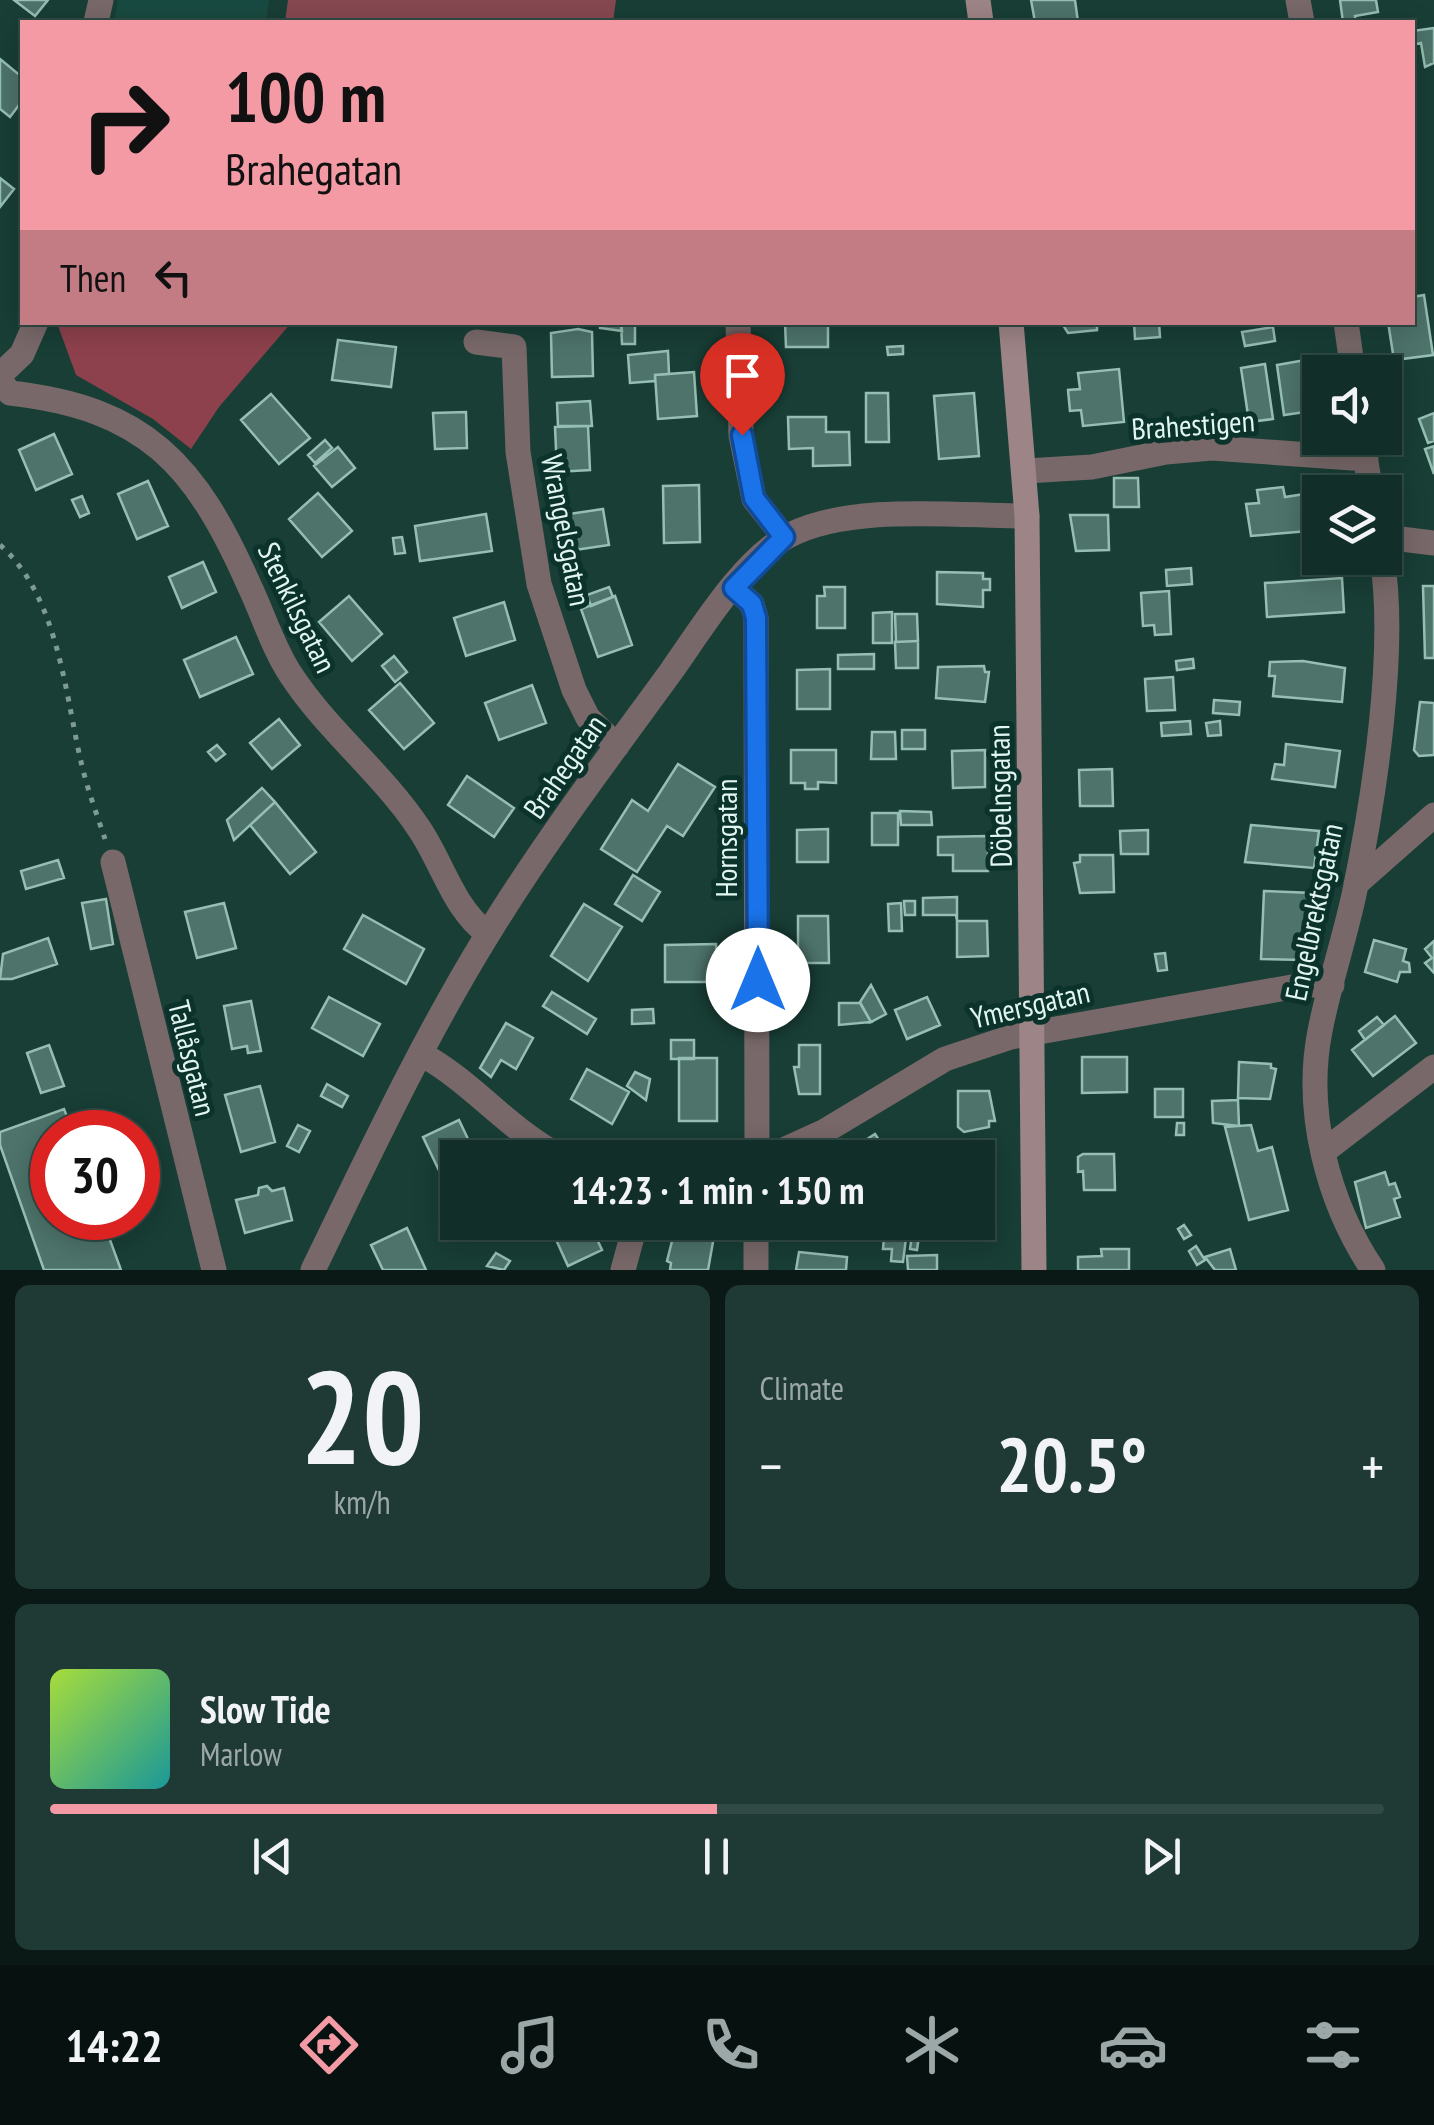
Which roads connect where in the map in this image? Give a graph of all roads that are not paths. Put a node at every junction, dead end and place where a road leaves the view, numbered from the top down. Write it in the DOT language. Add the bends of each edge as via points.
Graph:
graph roads {
  1 [pos="35,325"];
  2 [pos="738,325"];
  3 [pos="1012,325"];
  4 [pos="1346,325"];
  5 [pos="476,342"];
  6 [pos="1351,355"];
  7 [pos="0,378"];
  8 [pos="1302,448"];
  9 [pos="1026,471"];
  10 [pos="1027,516"];
  11 [pos="784,537"];
  12 [pos="1402,539"];
  13 [pos="1434,543"];
  14 [pos="1382,575"];
  15 [pos="734,588"];
  16 [pos="617,746"];
  17 [pos="1434,815"];
  18 [pos="113,862"];
  19 [pos="1356,884"];
  20 [pos="488,934"];
  21 [pos="1332,984"];
  22 [pos="1035,1033"];
  23 [pos="422,1054"];
  24 [pos="1434,1067"];
  25 [pos="535,1140"];
  26 [pos="757,1140"];
  27 [pos="805,1140"];
  28 [pos="1323,1152"];
  29 [pos="631,1240"];
  30 [pos="756,1240"];
  31 [pos="214,1270"];
  32 [pos="313,1270"];
  33 [pos="623,1270"];
  34 [pos="756,1270"];
  35 [pos="1034,1270"];
  36 [pos="1373,1270"];
  1 -- 7 [label="street" via="22,354"];
  2 -- 11 [label="street" via="742,435 754,498"];
  3 -- 9 [label="street, Döbelnsgatan"];
  4 -- 6 [label="street"];
  5 -- 16 [label="street, Wrangelsgatan" via="514,347 518,452 539,584 574,690 588,718"];
  7 -- 20 [label="street, Stenkilsgatan" via="10,392 61,398 143,434 185,471 218,514 288,670 312,706 399,799 468,919"];
  8 -- 9 [label="street, Brahestigen" via="1212,448 1092,468"];
  9 -- 10 [label="street, Döbelnsgatan"];
  10 -- 11 [label="street, Brahegatan" via="858,517"];
  10 -- 22 [label="street, Döbelnsgatan"];
  11 -- 15 [label="street, Brahegatan"];
  12 -- 13 [label="street"];
  14 -- 19 [label="street, Engelbrektsgatan" via="1383,700"];
  15 -- 16 [label="street, Brahegatan"];
  15 -- 26 [label="street, Hornsgatan" via="752,604 756,618"];
  16 -- 20 [label="street, Brahegatan"];
  17 -- 19 [label="street"];
  18 -- 31 [label="street, Tallåsgatan"];
  19 -- 21 [label="street, Engelbrektsgatan"];
  20 -- 23 [label="street, Brahegatan"];
  21 -- 22 [label="street, Ymersgatan"];
  21 -- 28 [label="street, Engelbrektsgatan" via="1319,1034"];
  22 -- 27 [label="street, Ymersgatan" via="945,1059"];
  22 -- 35 [label="street, Döbelnsgatan"];
  23 -- 25 [label="street"];
  23 -- 32 [label="street, Brahegatan"];
  24 -- 28 [label="street"];
  28 -- 36 [label="street, Engelbrektsgatan" via="1334,1203"];
  29 -- 33 [label="street"];
  30 -- 34 [label="street"];
}
